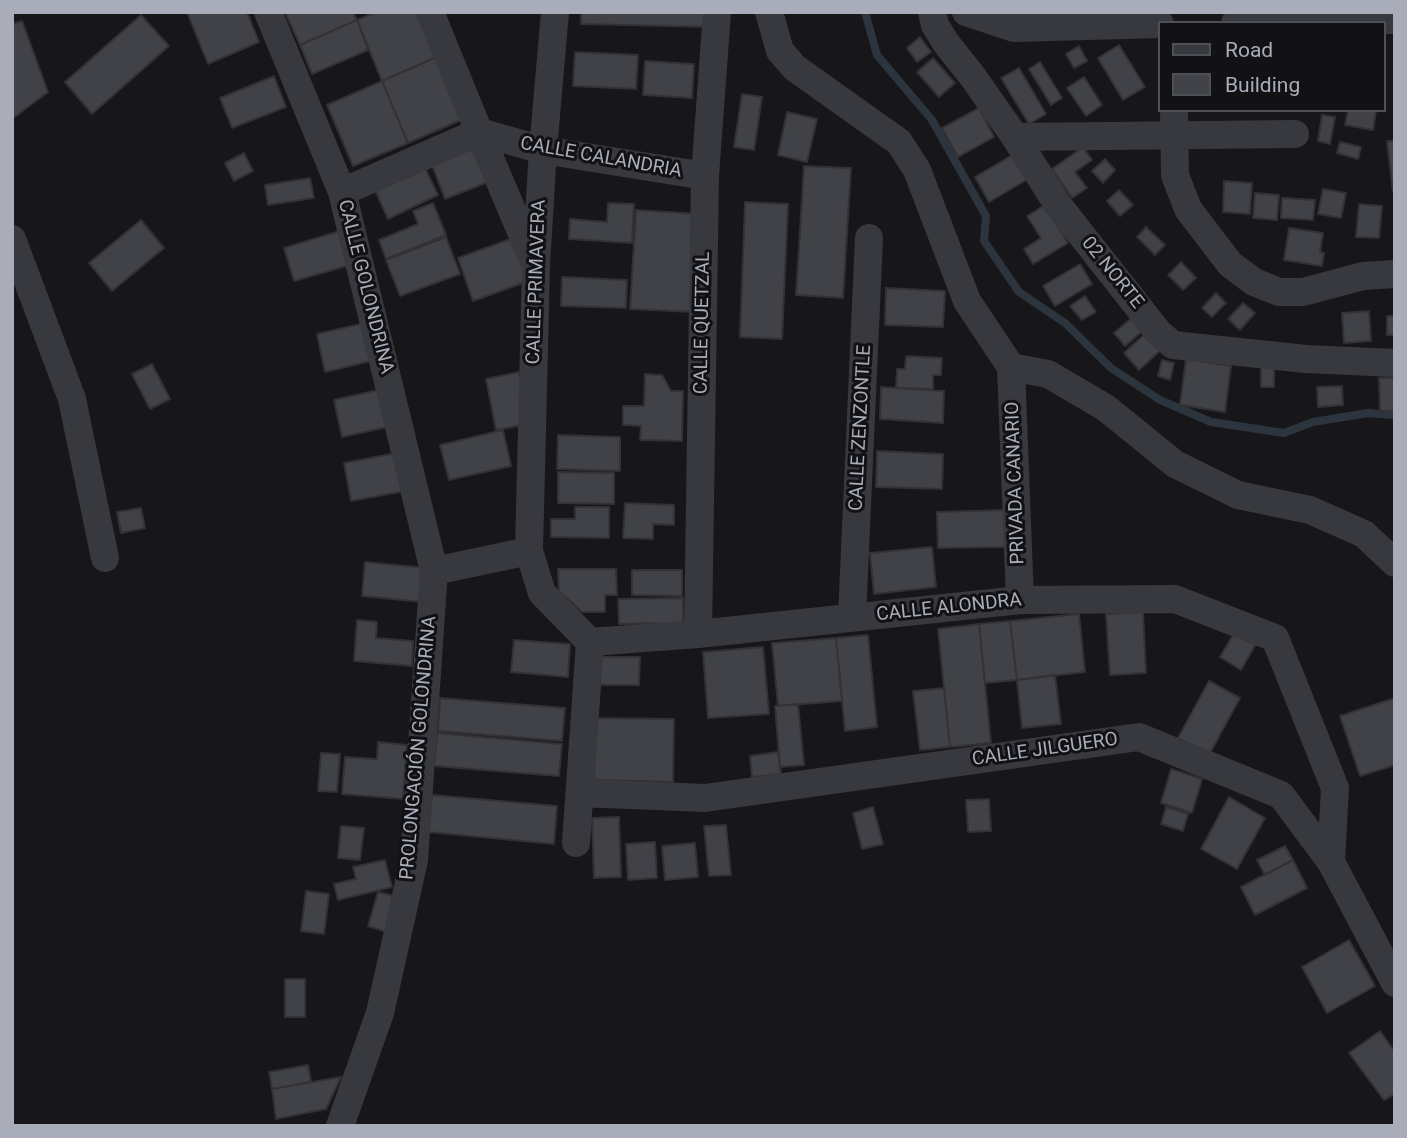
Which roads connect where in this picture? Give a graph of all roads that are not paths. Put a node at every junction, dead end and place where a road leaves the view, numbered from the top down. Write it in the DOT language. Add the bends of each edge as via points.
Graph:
graph roads {
  1 [pos="268,12"];
  2 [pos="430,12"];
  3 [pos="555,12"];
  4 [pos="718,12"];
  5 [pos="768,12"];
  6 [pos="932,12"];
  7 [pos="966,12"];
  8 [pos="1395,20"];
  9 [pos="1342,21"];
  10 [pos="1158,24"];
  11 [pos="1174,123"];
  12 [pos="479,132"];
  13 [pos="1295,134"];
  14 [pos="1015,137"];
  15 [pos="543,150"];
  16 [pos="705,176"];
  17 [pos="342,192"];
  18 [pos="869,238"];
  19 [pos="12,239"];
  20 [pos="536,265"];
  21 [pos="1395,274"];
  22 [pos="1395,363"];
  23 [pos="1011,367"];
  24 [pos="529,551"];
  25 [pos="104,558"];
  26 [pos="1395,563"];
  27 [pos="434,571"];
  28 [pos="1020,600"];
  29 [pos="852,617"];
  30 [pos="698,634"];
  31 [pos="590,642"];
  32 [pos="580,793"];
  33 [pos="576,843"];
  34 [pos="1331,862"];
  35 [pos="1395,983"];
  36 [pos="340,1126"];
  1 -- 17 [label="street, CALLE GOLONDRINA"];
  2 -- 12 [label="street"];
  3 -- 15 [label="street, CALLE PRIMAVERA"];
  4 -- 16 [label="street, CALLE QUETZAL"];
  5 -- 23 [label="street" via="780,51 795,68 899,142 917,170 967,301"];
  6 -- 14 [label="street, 02 NORTE" via="946,43"];
  7 -- 10 [label="street" via="1014,28"];
  8 -- 9 [label="street"];
  11 -- 13 [label="street"];
  11 -- 14 [label="street"];
  11 -- 21 [label="street" via="1175,175 1188,209 1230,264 1254,282 1279,292 1303,292 1363,276"];
  12 -- 15 [label="street, CALLE CALANDRIA"];
  12 -- 17 [label="street"];
  12 -- 20 [label="street"];
  14 -- 22 [label="street, 02 NORTE" via="1058,205 1157,332 1173,345"];
  15 -- 16 [label="street, CALLE CALANDRIA"];
  15 -- 20 [label="street, CALLE PRIMAVERA"];
  16 -- 30 [label="street, CALLE QUETZAL"];
  17 -- 27 [label="street, CALLE GOLONDRINA"];
  18 -- 29 [label="street, CALLE ZENZONTLE"];
  19 -- 25 [label="street" via="72,399"];
  20 -- 24 [label="street, CALLE PRIMAVERA"];
  23 -- 26 [label="street" via="1048,374 1107,408 1175,464 1238,495 1310,510 1364,534"];
  23 -- 28 [label="street, PRIVADA CANARIO"];
  24 -- 27 [label="street"];
  24 -- 31 [label="street" via="542,593"];
  27 -- 36 [label="street, PROLONGACIÓN GOLONDRINA" via="414,860 380,1013"];
  28 -- 29 [label="street, CALLE ALONDRA"];
  28 -- 34 [label="street, CALLE ALONDRA" via="1175,598 1275,638 1335,788"];
  29 -- 30 [label="street, CALLE ALONDRA"];
  30 -- 31 [label="street, CALLE ALONDRA"];
  31 -- 32 [label="street"];
  32 -- 33 [label="street"];
  32 -- 34 [label="street, CALLE JILGUERO" via="705,798 1139,737 1281,795"];
  34 -- 35 [label="street, CALLE JILGUERO"];
}
